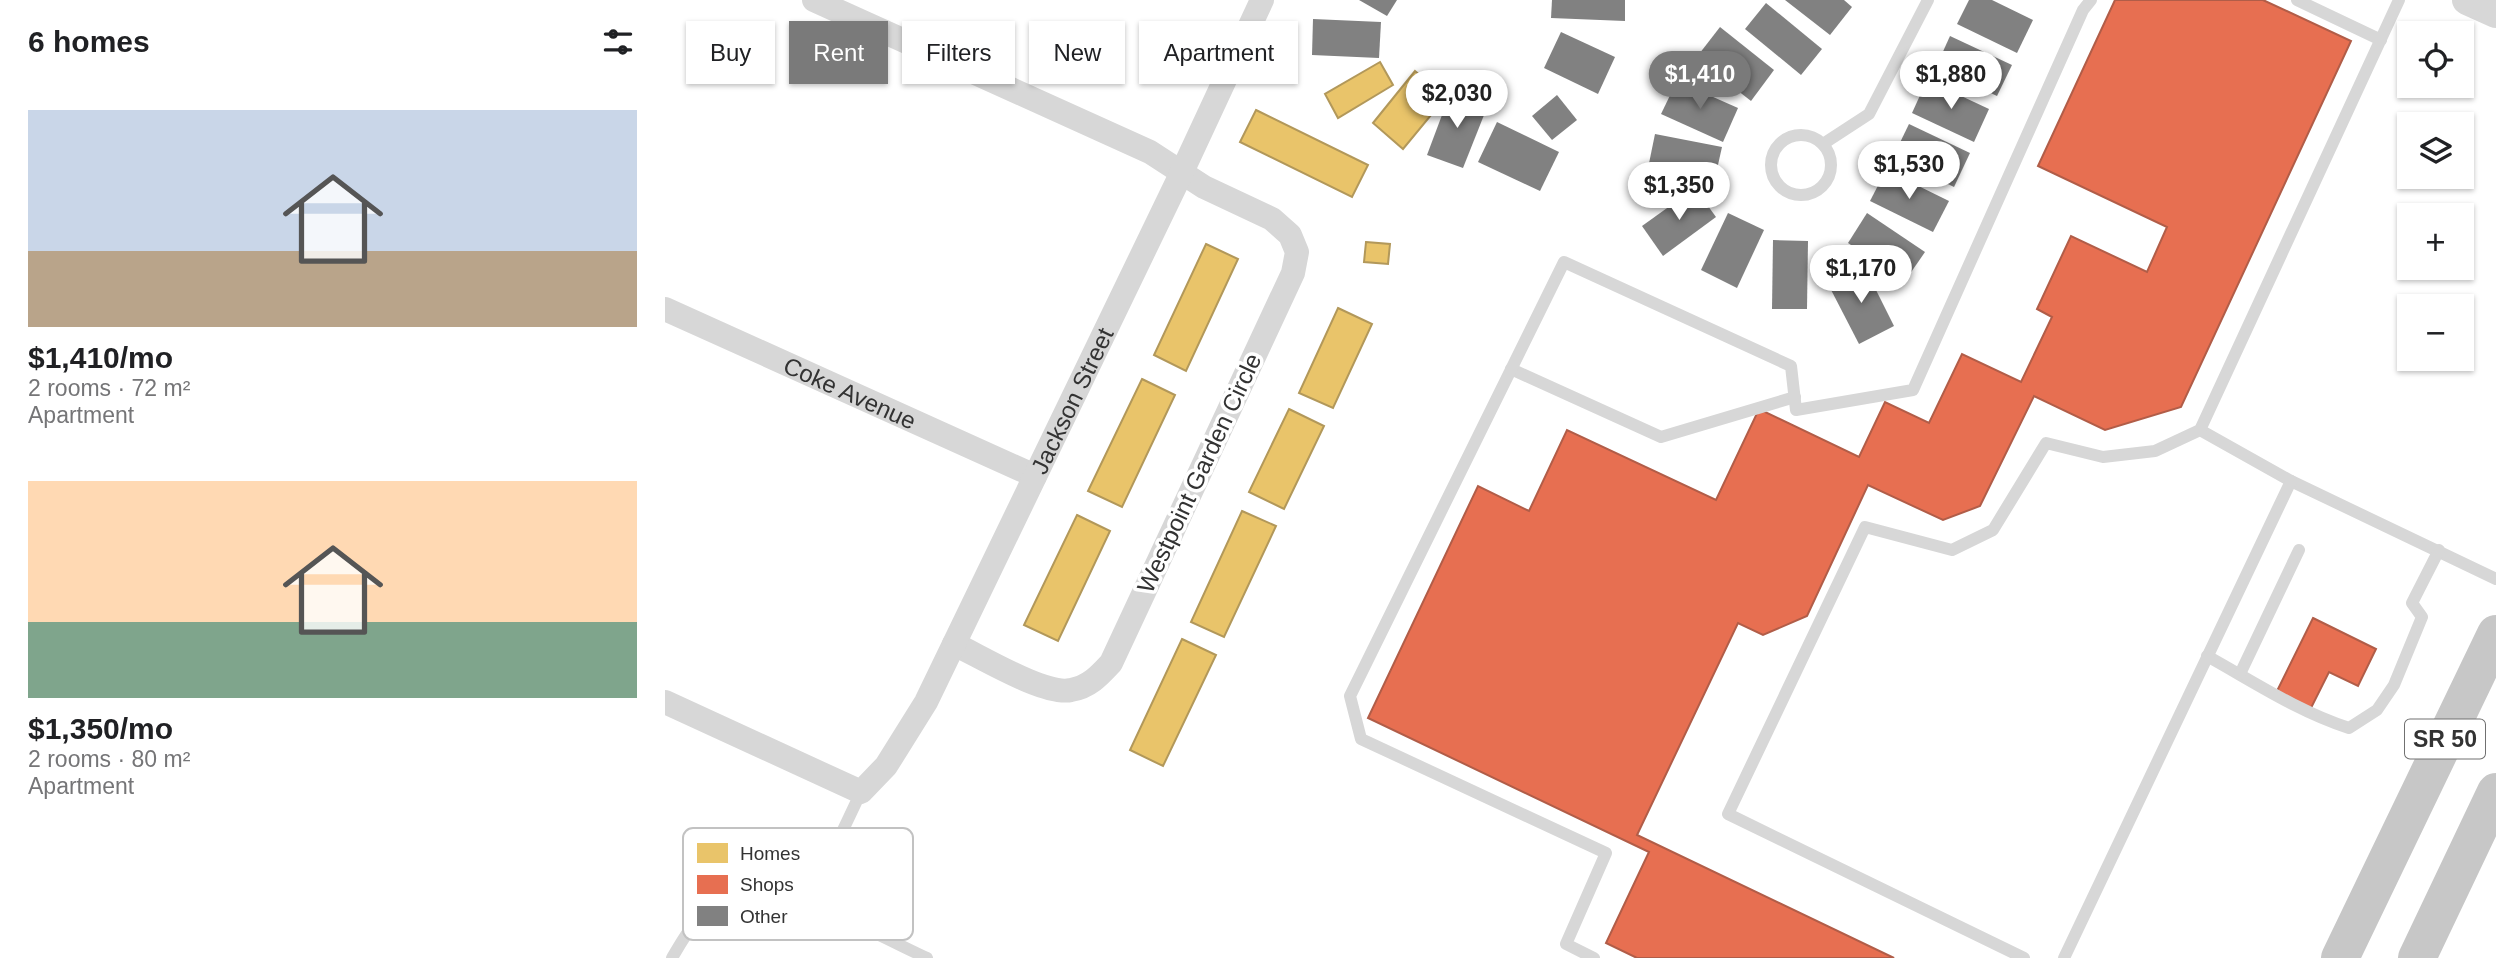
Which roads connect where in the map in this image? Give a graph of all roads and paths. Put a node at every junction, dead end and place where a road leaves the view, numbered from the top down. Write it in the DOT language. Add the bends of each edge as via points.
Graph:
graph roads {
  1 [pos="814,0"];
  2 [pos="1262,0"];
  3 [pos="1928,0"];
  4 [pos="2091,0"];
  5 [pos="2297,0"];
  6 [pos="2399,0"];
  7 [pos="2466,0"];
  8 [pos="2496,13"];
  9 [pos="2381,40"];
  10 [pos="1823,144"];
  11 [pos="1182,172"];
  12 [pos="665,309"];
  13 [pos="1511,369"];
  14 [pos="1794,397"];
  15 [pos="2200,430"];
  16 [pos="1035,476"];
  17 [pos="2291,481"];
  18 [pos="2299,550"];
  19 [pos="2439,550"];
  20 [pos="2496,579"];
  21 [pos="2496,634"];
  22 [pos="954,643"];
  23 [pos="2207,656"];
  24 [pos="2240,674"];
  25 [pos="665,702"];
  26 [pos="861,792"];
  27 [pos="2496,792"];
  28 [pos="844,828"];
  29 [pos="683,940"];
  30 [pos="887,940"];
  31 [pos="672,958"];
  32 [pos="927,958"];
  33 [pos="1594,958"];
  34 [pos="2024,958"];
  35 [pos="2064,958"];
  36 [pos="2340,958"];
  37 [pos="2417,958"];
  1 -- 11 [label="street" via="1150,152"];
  2 -- 11 [label="street, Jackson Street"];
  3 -- 10 [label="lane" via="1869,114"];
  4 -- 14 [label="lane" via="2077,22 1913,390 1796,410"];
  5 -- 9 [label="lane"];
  6 -- 9 [label="lane"];
  7 -- 8 [label="street"];
  9 -- 15 [label="lane"];
  10 -- 10 [label="lane" via="1807,136 1781,144 1772,160 1780,187 1799,195 1819,190 1831,163"];
  11 -- 16 [label="street, Jackson Street"];
  11 -- 22 [label="street, Westpoint Garden Circle" via="1272,219 1290,235 1297,252 1293,273 1111,663 1093,682 1069,691 1047,687"];
  12 -- 16 [label="street, Coke Avenue"];
  13 -- 14 [label="lane" via="1661,437"];
  13 -- 14 [label="lane" via="1564,262 1791,366"];
  13 -- 33 [label="lane" via="1350,696 1361,739 1606,853 1566,944"];
  15 -- 17 [label="lane"];
  15 -- 34 [label="lane" via="2155,451 2102,457 2046,443 1993,530 1952,550 1865,527 1728,814"];
  16 -- 22 [label="street, Jackson Street"];
  17 -- 19 [label="lane"];
  17 -- 23 [label="lane"];
  18 -- 24 [label="lane"];
  19 -- 20 [label="lane"];
  19 -- 24 [label="lane" via="2412,603 2422,617 2394,685 2377,709 2349,728 2256,687"];
  21 -- 36 [label="highway, SR 50"];
  22 -- 26 [label="street, Jackson Street" via="926,702 886,766"];
  23 -- 24 [label="lane"];
  23 -- 35 [label="lane"];
  25 -- 26 [label="street"];
  26 -- 28 [label="lane"];
  27 -- 37 [label="highway, SR 50"];
  29 -- 31 [label="lane"];
  30 -- 32 [label="lane"];
}
